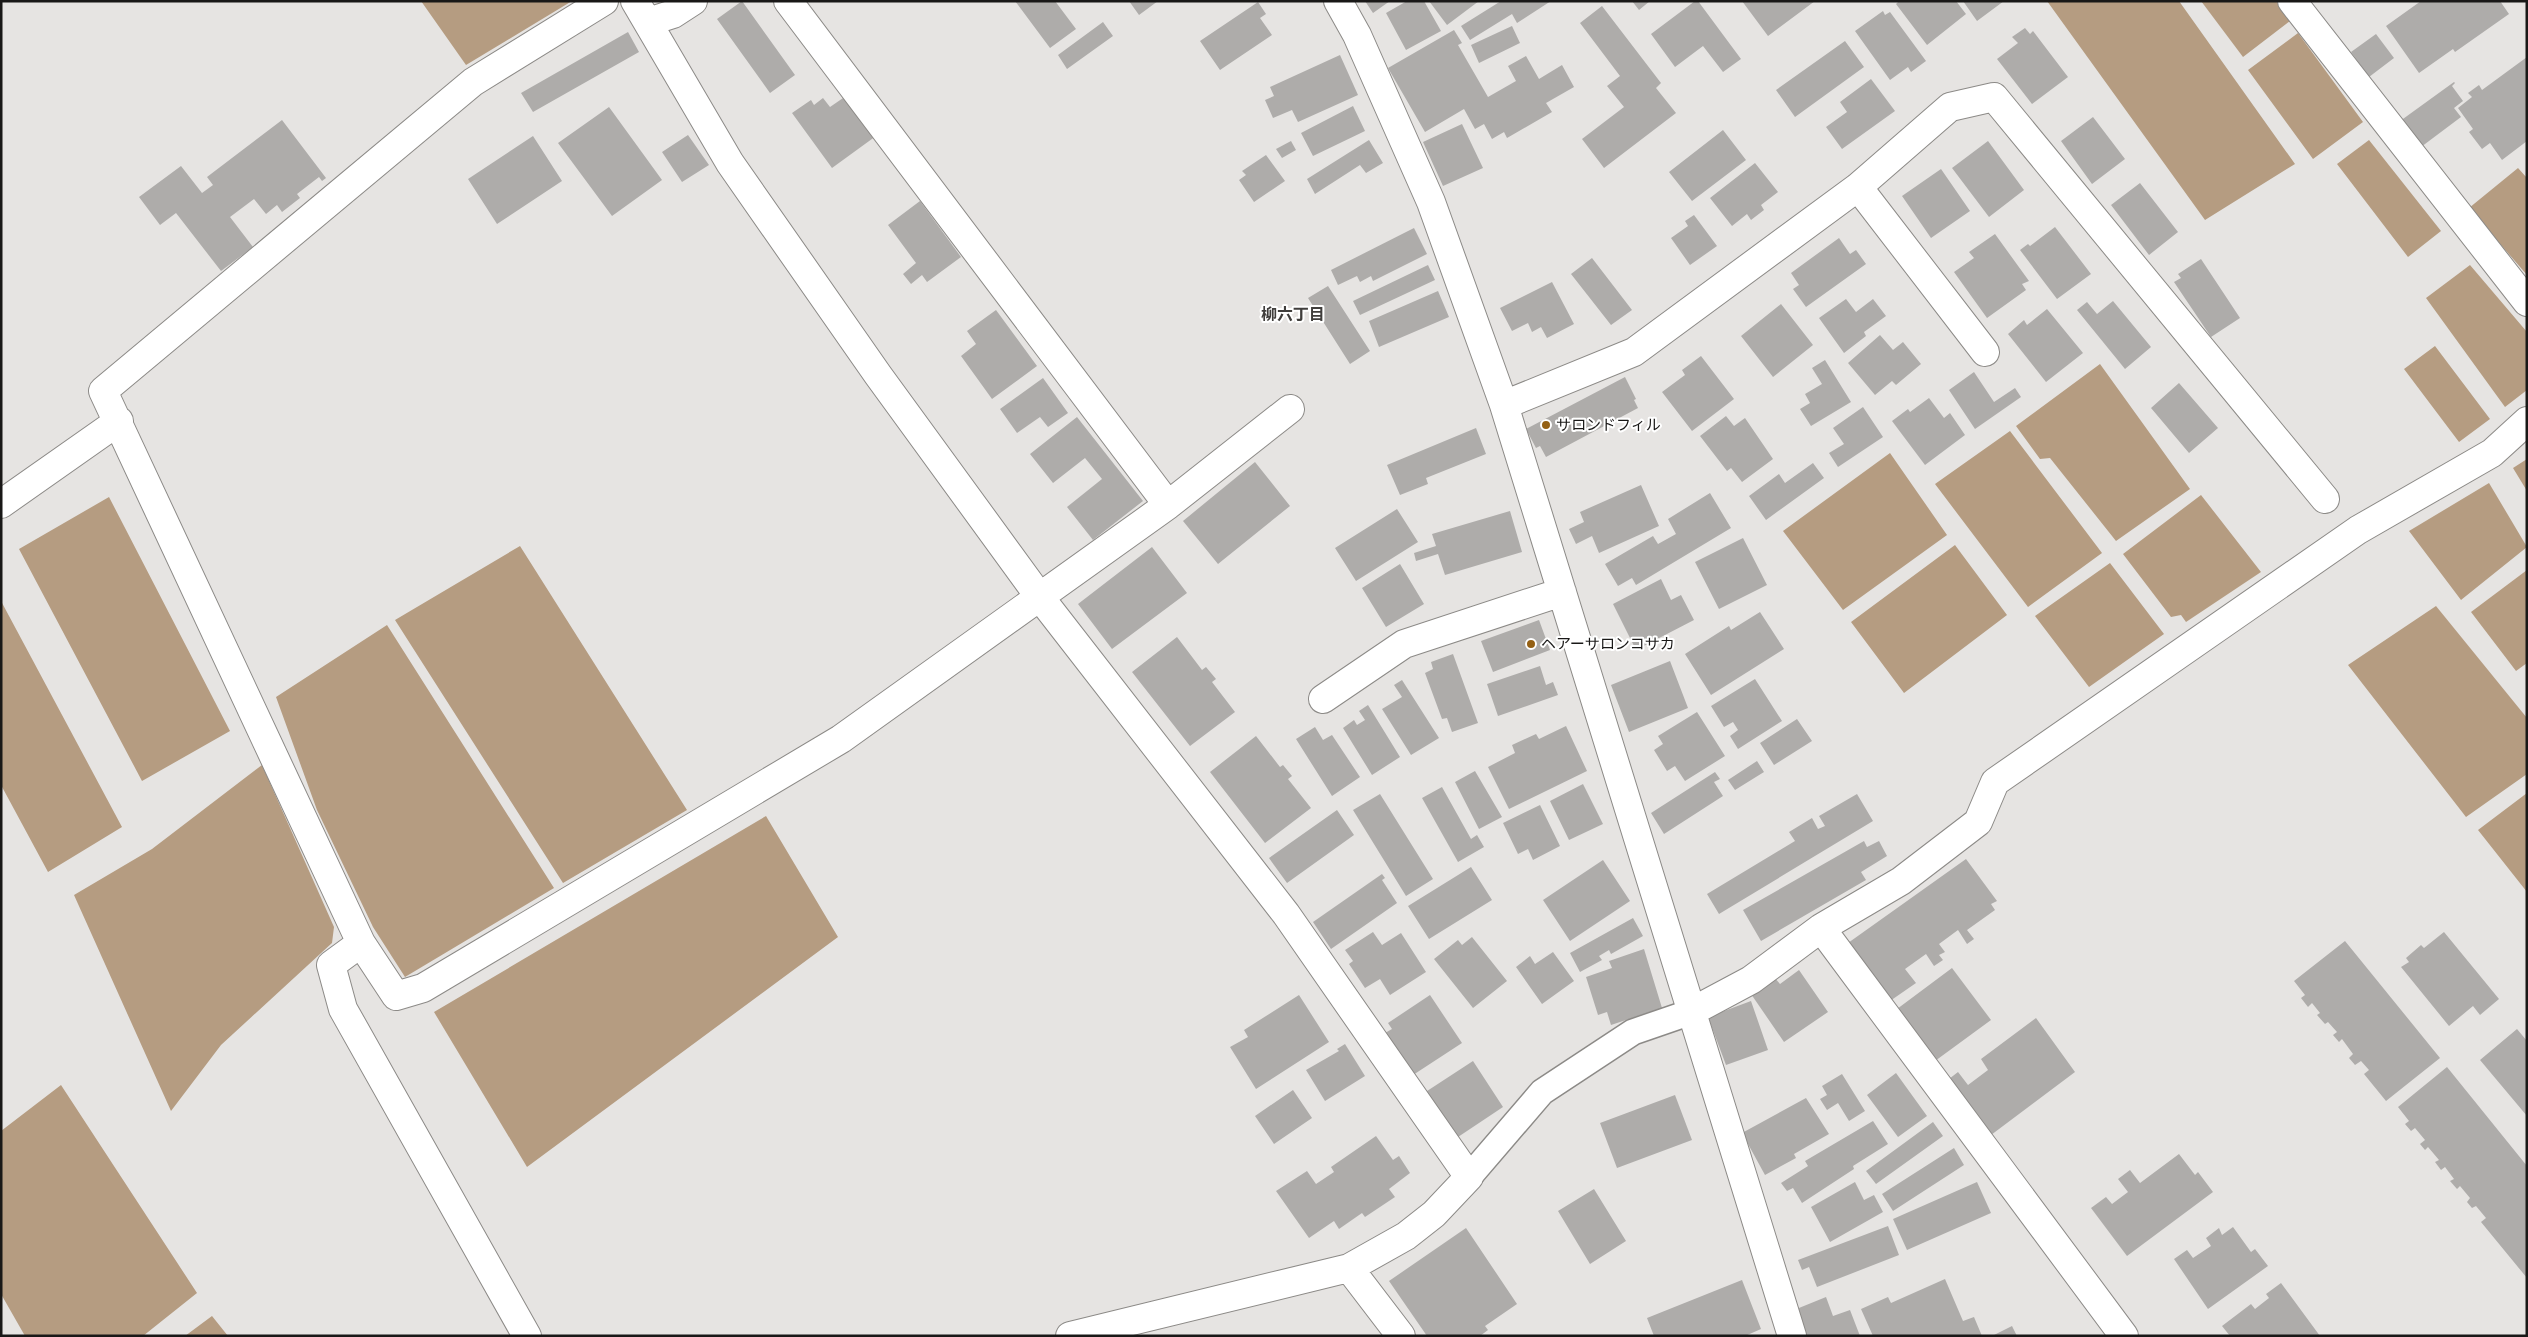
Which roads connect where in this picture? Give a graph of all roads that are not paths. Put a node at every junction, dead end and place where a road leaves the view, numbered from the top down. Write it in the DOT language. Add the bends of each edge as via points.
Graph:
graph roads {
  1 [pos="604,1"];
  2 [pos="694,1"];
  3 [pos="788,1"];
  4 [pos="1338,1"];
  5 [pos="2292,1"];
  6 [pos="642,12"];
  7 [pos="1858,187"];
  8 [pos="2527,302"];
  9 [pos="1985,352"];
  10 [pos="1504,405"];
  11 [pos="1290,409"];
  12 [pos="119,421"];
  13 [pos="2527,421"];
  14 [pos="2325,499"];
  15 [pos="1,504"];
  16 [pos="1168,505"];
  17 [pos="1562,592"];
  18 [pos="1039,596"];
  19 [pos="1323,699"];
  20 [pos="1821,928"];
  21 [pos="361,943"];
  22 [pos="1691,1012"];
  23 [pos="1469,1177"];
  24 [pos="1349,1268"];
  25 [pos="527,1336"];
  26 [pos="1070,1336"];
  27 [pos="1402,1336"];
  28 [pos="1792,1336"];
  29 [pos="2124,1336"];
  1 -- 12 [label="street" via="472,82 103,391"];
  2 -- 6 [label="street" via="673,14"];
  3 -- 16 [label="street"];
  4 -- 10 [label="street" via="1357,35 1431,202"];
  5 -- 8 [label="street"];
  6 -- 18 [label="street" via="730,163 878,375"];
  7 -- 9 [label="street"];
  7 -- 10 [label="street" via="1634,352"];
  7 -- 14 [label="street" via="1950,108 1994,98"];
  10 -- 17 [label="street"];
  11 -- 16 [label="street"];
  12 -- 15 [label="street"];
  12 -- 21 [label="street"];
  13 -- 20 [label="street" via="2492,453 2358,530 1995,782 1978,822 1901,881"];
  16 -- 18 [label="street"];
  17 -- 19 [label="street" via="1404,644"];
  17 -- 22 [label="street"];
  18 -- 21 [label="street" via="841,740 423,988 396,996"];
  18 -- 23 [label="street" via="1286,914"];
  20 -- 22 [label="street" via="1751,980"];
  20 -- 29 [label="street"];
  21 -- 25 [label="street" via="331,965 343,1009"];
  22 -- 23 [label="lane" via="1633,1032 1542,1092"];
  22 -- 28 [label="street"];
  23 -- 24 [label="street" via="1434,1214 1406,1236"];
  24 -- 26 [label="street"];
  24 -- 27 [label="street"];
}
